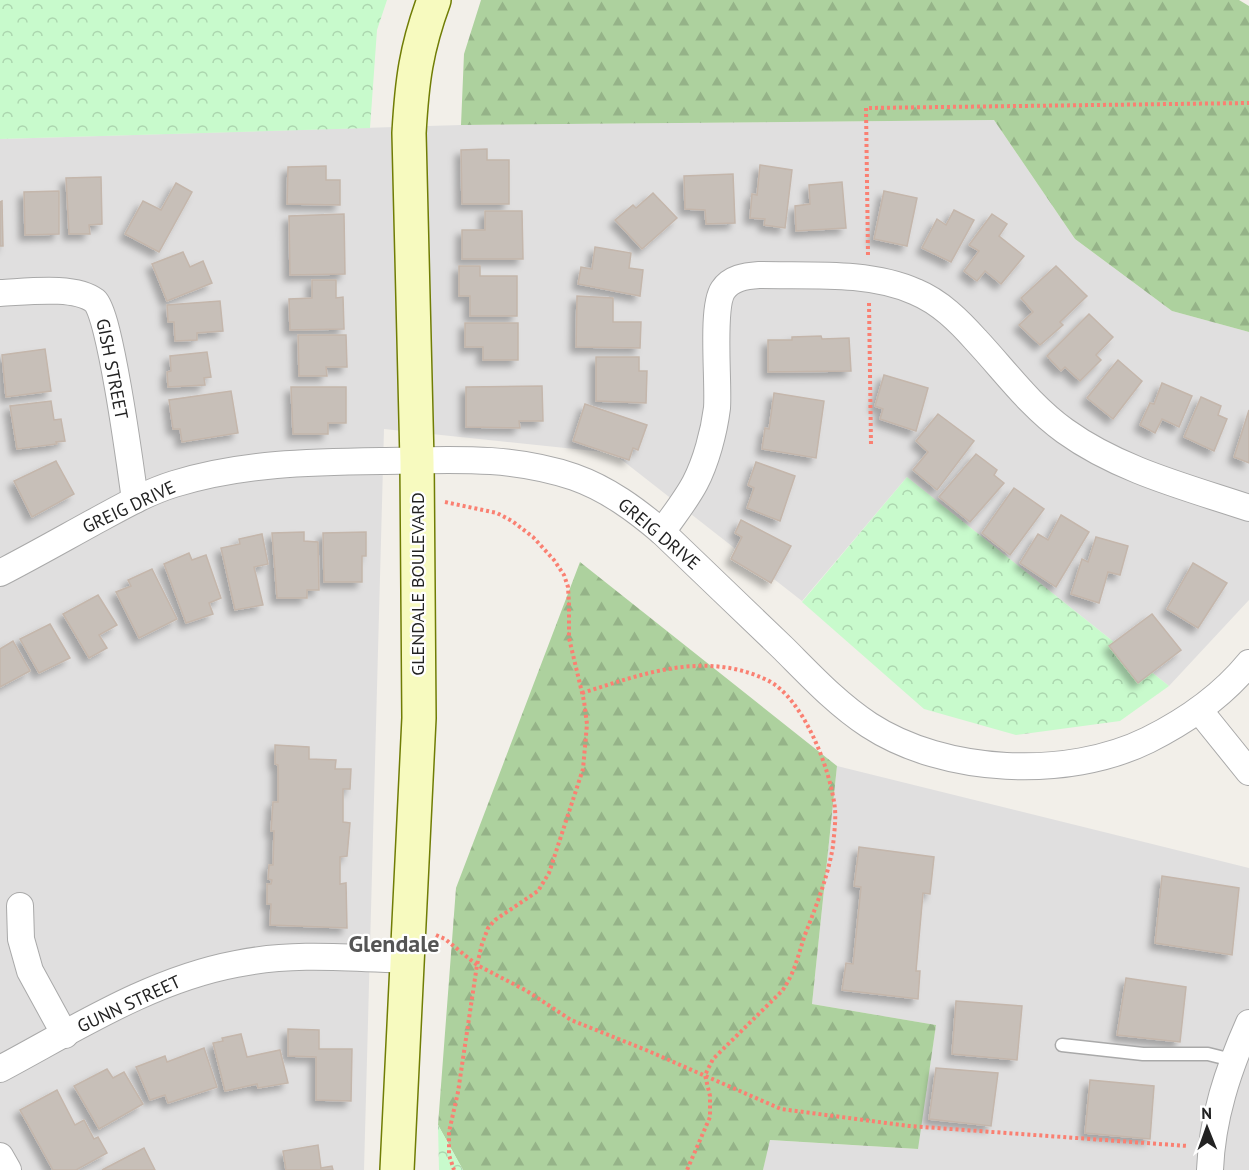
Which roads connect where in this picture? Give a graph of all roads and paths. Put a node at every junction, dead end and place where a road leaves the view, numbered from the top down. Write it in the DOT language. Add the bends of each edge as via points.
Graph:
graph roads {
  1 [pos="434,0"];
  2 [pos="1249,103"];
  3 [pos="868,258"];
  4 [pos="0,292"];
  5 [pos="869,299"];
  6 [pos="871,444"];
  7 [pos="417,460"];
  8 [pos="135,500"];
  9 [pos="441,501"];
  10 [pos="1249,507"];
  11 [pos="662,532"];
  12 [pos="0,573"];
  13 [pos="1249,663"];
  14 [pos="582,693"];
  15 [pos="1199,710"];
  16 [pos="1249,772"];
  17 [pos="20,906"];
  18 [pos="432,934"];
  19 [pos="408,960"];
  20 [pos="477,965"];
  21 [pos="1249,1023"];
  22 [pos="65,1035"];
  23 [pos="1062,1045"];
  24 [pos="1232,1060"];
  25 [pos="0,1070"];
  26 [pos="705,1076"];
  27 [pos="1188,1146"];
  28 [pos="0,1156"];
  29 [pos="8,1170"];
  30 [pos="397,1170"];
  31 [pos="454,1170"];
  32 [pos="687,1170"];
  33 [pos="1210,1170"];
  1 -- 7 [label="street, GLENDALE BOULEVARD" via="416,57 409,133"];
  2 -- 3 [label="path" via="866,108"];
  4 -- 8 [label="street, GISH STREET" via="68,292 97,302 110,342"];
  5 -- 6 [label="path"];
  7 -- 8 [label="street, GREIG DRIVE" via="255,467 200,477"];
  7 -- 11 [label="street, GREIG DRIVE" via="526,464 577,478 612,495"];
  7 -- 19 [label="street, GLENDALE BOULEVARD" via="419,718"];
  8 -- 12 [label="street, GREIG DRIVE"];
  9 -- 14 [label="path" via="497,513 532,537 554,560 568,586 569,638"];
  10 -- 11 [label="street" via="1147,474 1104,456 1065,431 1035,406 961,324 918,292 868,279 759,274 743,276 722,291 717,314 716,410 707,450 695,482"];
  11 -- 15 [label="street, GREIG DRIVE" via="830,695 868,725 917,750 1005,767 1046,766 1090,759 1147,741"];
  13 -- 15 [label="street, GREIG DRIVE"];
  14 -- 20 [label="path" via="587,724 583,769 549,873 538,891 488,928"];
  14 -- 26 [label="path" via="671,667 721,667 748,673 769,681 800,713 825,769 835,809 832,847 799,958 782,991 713,1059"];
  15 -- 16 [label="street"];
  17 -- 22 [label="street" via="21,939 30,971"];
  18 -- 20 [label="path" via="445,939"];
  19 -- 22 [label="street, GUNN STREET" via="315,956 236,964 156,988"];
  19 -- 30 [label="street, GLENDALE BOULEVARD"];
  20 -- 26 [label="path" via="572,1020"];
  20 -- 31 [label="path" via="458,1092 448,1132"];
  21 -- 24 [label="street"];
  22 -- 25 [label="street, GUNN STREET"];
  23 -- 24 [label="lane" via="1143,1054 1208,1054"];
  24 -- 33 [label="street" via="1218,1110"];
  26 -- 27 [label="path" via="781,1110 909,1126"];
  26 -- 32 [label="path" via="710,1117"];
  28 -- 29 [label="street"];
}
